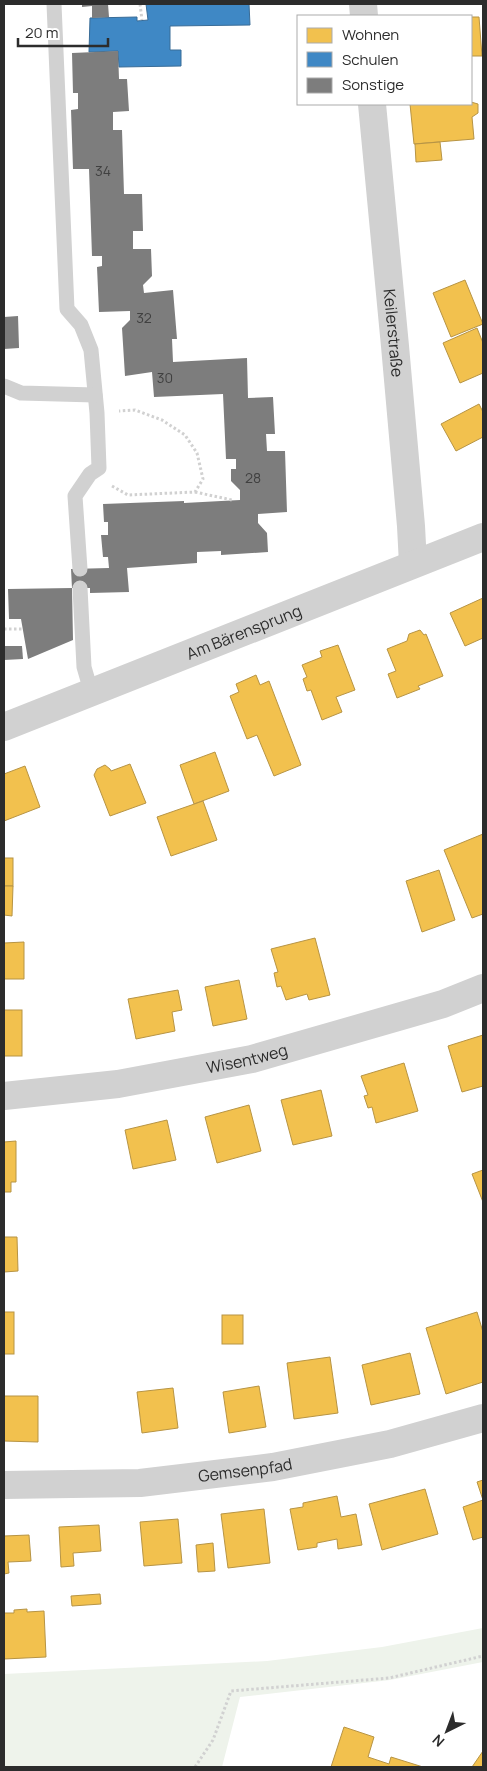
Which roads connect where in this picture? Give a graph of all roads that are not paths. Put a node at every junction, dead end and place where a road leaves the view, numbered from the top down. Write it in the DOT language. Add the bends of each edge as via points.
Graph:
graph roads {
  1 [pos="54,4"];
  2 [pos="372,105"];
  3 [pos="4,386"];
  4 [pos="95,395"];
  5 [pos="483,537"];
  6 [pos="413,564"];
  7 [pos="80,569"];
  8 [pos="80,588"];
  9 [pos="91,691"];
  10 [pos="5,722"];
  11 [pos="483,988"];
  12 [pos="4,1096"];
  13 [pos="483,1418"];
  14 [pos="4,1485"];
  1 -- 4 [label="lane" via="67,309 81,325 91,350"];
  2 -- 6 [label="street, Keilerstraße"];
  3 -- 4 [label="lane" via="21,393"];
  4 -- 7 [label="lane" via="98,468 75,496"];
  5 -- 6 [label="street, Am Bärensprung"];
  6 -- 9 [label="street, Am Bärensprung"];
  8 -- 9 [label="lane" via="84,668"];
  9 -- 10 [label="street, Am Bärensprung"];
  11 -- 12 [label="street, Wisentweg" via="443,1004 252,1059 118,1084"];
  13 -- 14 [label="street, Gemsenpfad" via="390,1444 273,1467 140,1483"];
}
